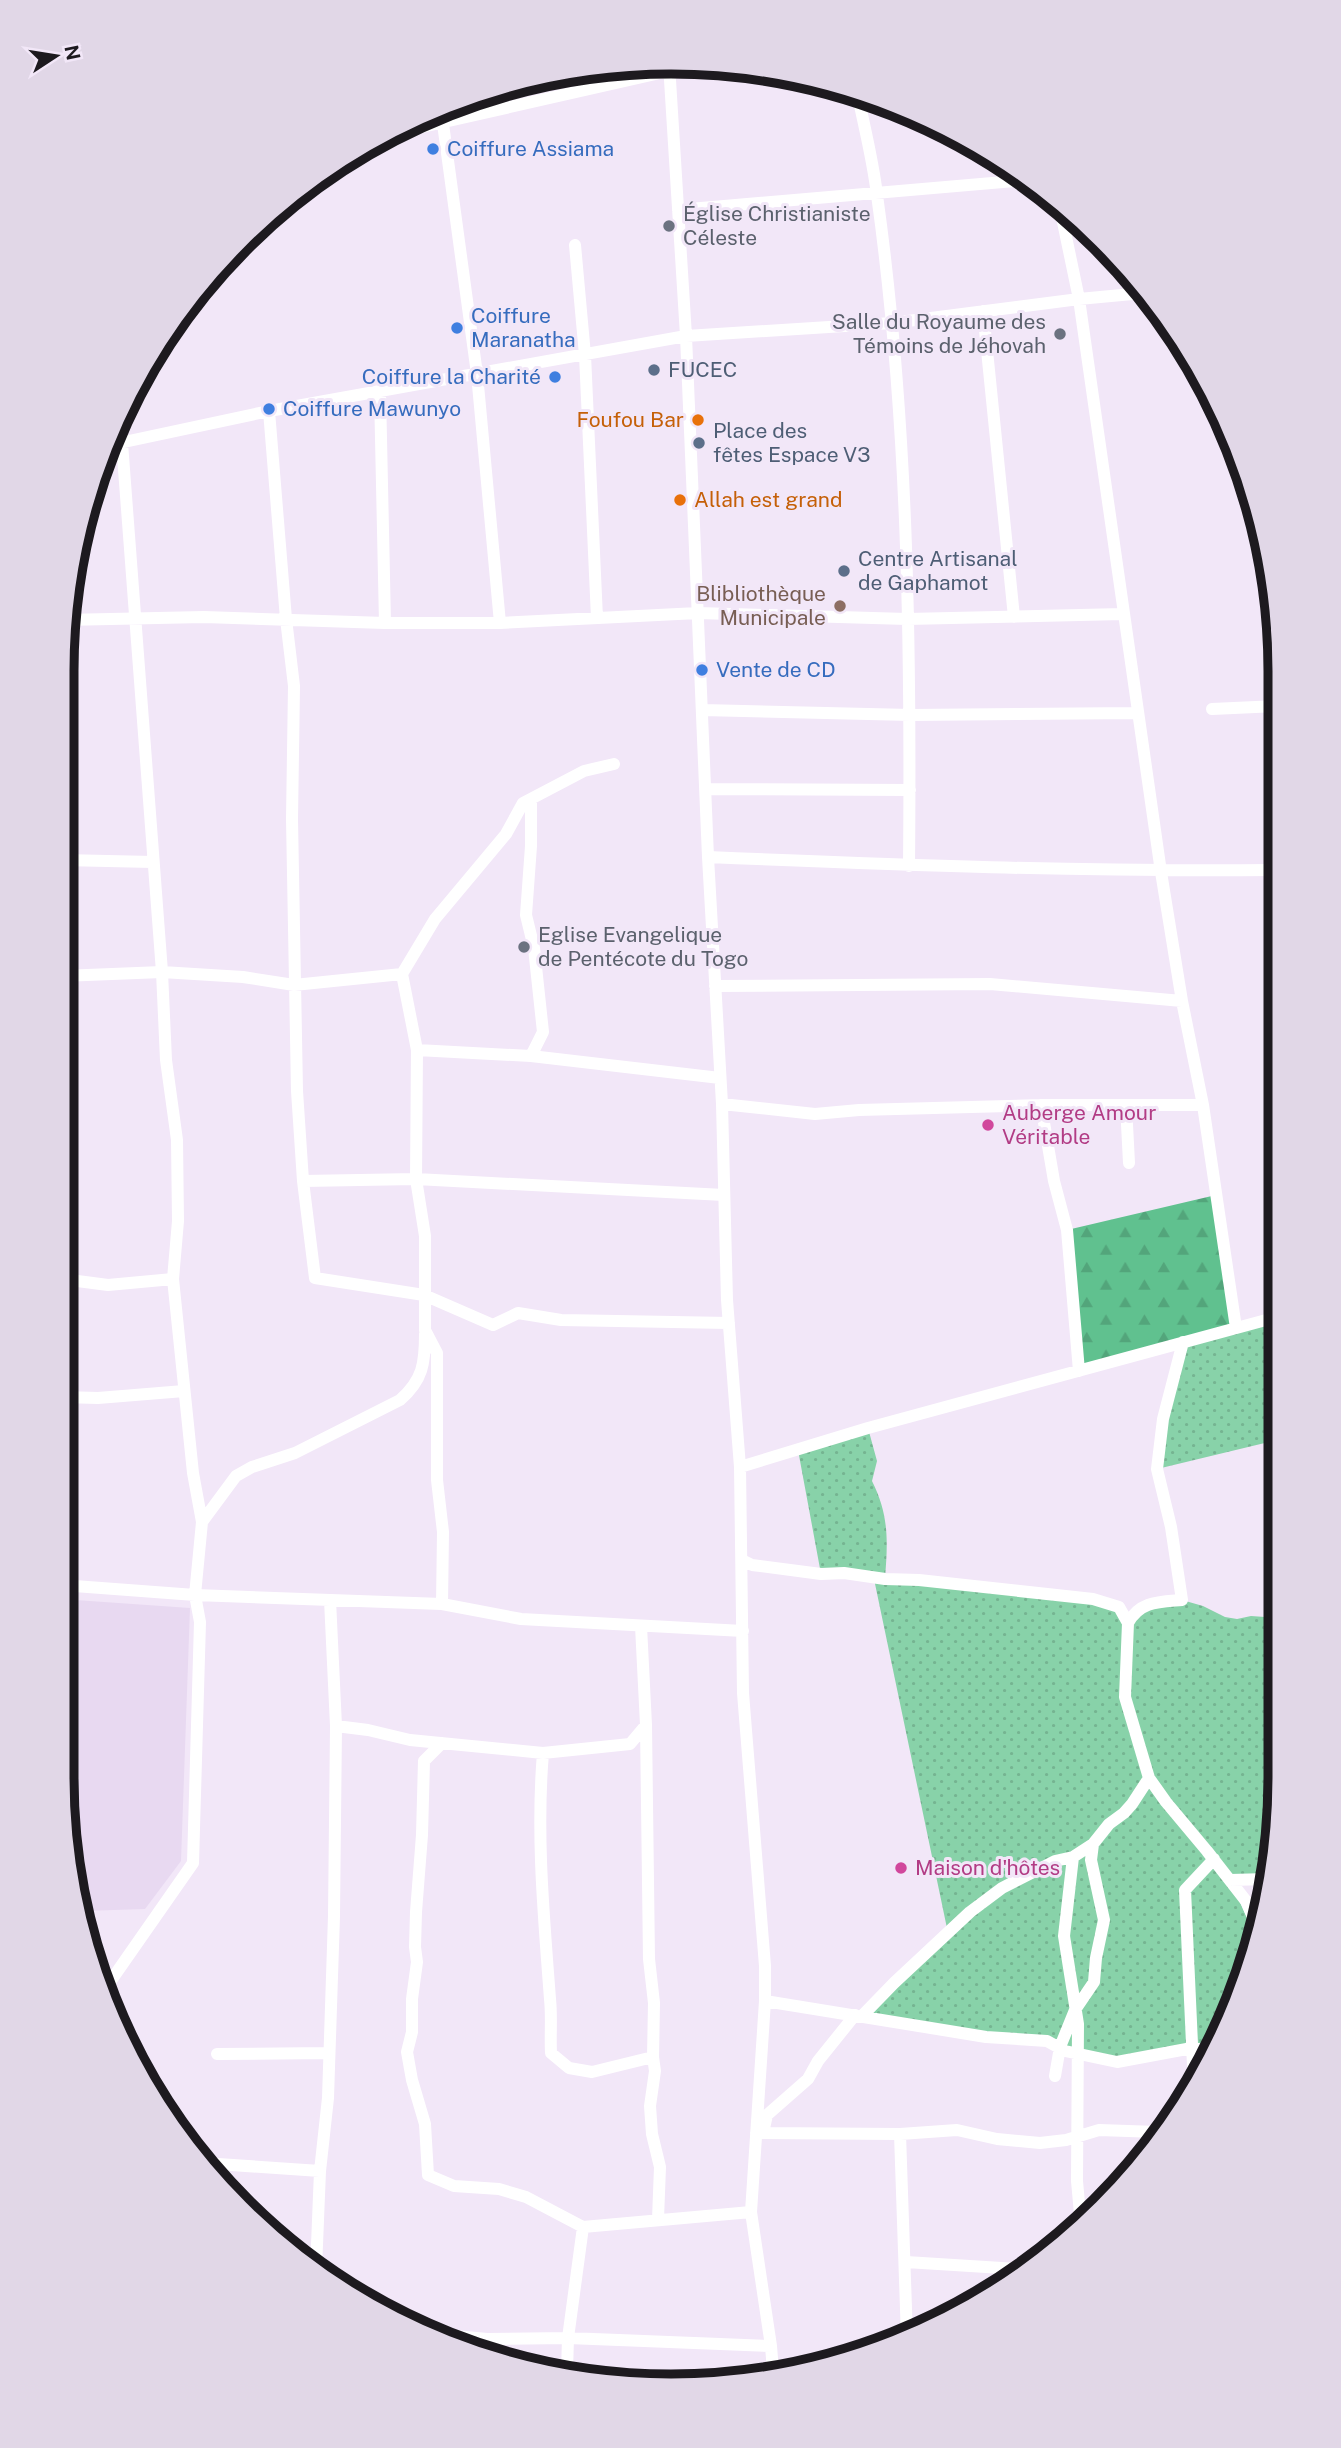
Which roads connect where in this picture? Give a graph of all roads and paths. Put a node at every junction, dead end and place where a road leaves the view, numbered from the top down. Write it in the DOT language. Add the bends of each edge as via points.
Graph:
graph roads {
  1 [pos="669,74"];
  2 [pos="631,75"];
  3 [pos="860,104"];
  4 [pos="467,110"];
  5 [pos="442,119"];
  6 [pos="1012,181"];
  7 [pos="877,193"];
  8 [pos="678,210"];
  9 [pos="1063,221"];
  10 [pos="575,245"];
  11 [pos="1133,294"];
  12 [pos="1079,299"];
  13 [pos="983,311"];
  14 [pos="892,323"];
  15 [pos="686,336"];
  16 [pos="585,355"];
  17 [pos="477,374"];
  18 [pos="380,392"];
  19 [pos="269,411"];
  20 [pos="118,443"];
  21 [pos="116,449"];
  22 [pos="698,614"];
  23 [pos="1123,614"];
  24 [pos="1014,617"];
  25 [pos="597,618"];
  26 [pos="134,619"];
  27 [pos="286,619"];
  28 [pos="907,619"];
  29 [pos="76,620"];
  30 [pos="385,623"];
  31 [pos="500,623"];
  32 [pos="1268,706"];
  33 [pos="1212,709"];
  34 [pos="702,710"];
  35 [pos="1137,713"];
  36 [pos="911,715"];
  37 [pos="614,764"];
  38 [pos="705,789"];
  39 [pos="909,790"];
  40 [pos="531,799"];
  41 [pos="708,857"];
  42 [pos="74,860"];
  43 [pos="153,862"];
  44 [pos="909,866"];
  45 [pos="1268,870"];
  46 [pos="1161,872"];
  47 [pos="162,972"];
  48 [pos="402,974"];
  49 [pos="74,976"];
  50 [pos="294,985"];
  51 [pos="715,986"];
  52 [pos="1182,1001"];
  53 [pos="416,1050"];
  54 [pos="531,1056"];
  55 [pos="720,1077"];
  56 [pos="722,1104"];
  57 [pos="1041,1105"];
  58 [pos="1126,1105"];
  59 [pos="1203,1105"];
  60 [pos="1129,1163"];
  61 [pos="416,1180"];
  62 [pos="303,1181"];
  63 [pos="724,1195"];
  64 [pos="173,1279"];
  65 [pos="74,1281"];
  66 [pos="424,1295"];
  67 [pos="1268,1320"];
  68 [pos="729,1323"];
  69 [pos="1236,1328"];
  70 [pos="425,1330"];
  71 [pos="1183,1342"];
  72 [pos="1079,1371"];
  73 [pos="184,1391"];
  74 [pos="74,1397"];
  75 [pos="740,1467"];
  76 [pos="202,1522"];
  77 [pos="742,1560"];
  78 [pos="74,1586"];
  79 [pos="195,1595"];
  80 [pos="330,1600"];
  81 [pos="442,1604"];
  82 [pos="1128,1623"];
  83 [pos="641,1626"];
  84 [pos="743,1631"];
  85 [pos="646,1725"];
  86 [pos="336,1726"];
  87 [pos="442,1743"];
  88 [pos="542,1754"];
  89 [pos="1149,1778"];
  90 [pos="1093,1844"];
  91 [pos="1073,1857"];
  92 [pos="1214,1859"];
  93 [pos="1258,1879"];
  94 [pos="1230,1880"];
  95 [pos="1251,1914"];
  96 [pos="110,1982"];
  97 [pos="765,2001"];
  98 [pos="1075,2010"];
  99 [pos="858,2016"];
  100 [pos="1060,2048"];
  101 [pos="1192,2048"];
  102 [pos="1202,2050"];
  103 [pos="330,2053"];
  104 [pos="1077,2053"];
  105 [pos="217,2054"];
  106 [pos="653,2057"];
  107 [pos="1193,2067"];
  108 [pos="1055,2076"];
  109 [pos="1151,2132"];
  110 [pos="760,2133"];
  111 [pos="900,2134"];
  112 [pos="1078,2136"];
  113 [pos="216,2164"];
  114 [pos="320,2171"];
  115 [pos="751,2212"];
  116 [pos="1080,2212"];
  117 [pos="658,2219"];
  118 [pos="583,2227"];
  119 [pos="316,2258"];
  120 [pos="906,2262"];
  121 [pos="1010,2268"];
  122 [pos="907,2326"];
  123 [pos="462,2337"];
  124 [pos="569,2338"];
  125 [pos="771,2346"];
  126 [pos="567,2365"];
  127 [pos="773,2365"];
  1 -- 8 [label="street"];
  2 -- 4 [label="street"];
  3 -- 7 [label="street"];
  5 -- 17 [label="street"];
  6 -- 7 [label="street"];
  7 -- 8 [label="street"];
  7 -- 14 [label="street"];
  8 -- 15 [label="street"];
  9 -- 12 [label="street"];
  10 -- 16 [label="street"];
  11 -- 12 [label="street"];
  12 -- 13 [label="street"];
  12 -- 23 [label="street"];
  13 -- 14 [label="street"];
  13 -- 24 [label="street"];
  14 -- 15 [label="street"];
  14 -- 28 [label="street"];
  15 -- 16 [label="street"];
  15 -- 22 [label="street"];
  16 -- 17 [label="street"];
  16 -- 25 [label="street"];
  17 -- 18 [label="street"];
  17 -- 31 [label="street"];
  18 -- 19 [label="street"];
  18 -- 30 [label="street"];
  19 -- 20 [label="street"];
  19 -- 27 [label="street"];
  21 -- 26 [label="street"];
  22 -- 25 [label="street"];
  22 -- 28 [label="street"];
  22 -- 34 [label="street"];
  23 -- 24 [label="street"];
  23 -- 35 [label="street"];
  24 -- 28 [label="street"];
  25 -- 31 [label="street"];
  26 -- 27 [label="street"];
  26 -- 29 [label="street"];
  26 -- 43 [label="street"];
  27 -- 30 [label="street"];
  27 -- 50 [label="street" via="294,686"];
  28 -- 36 [label="street"];
  30 -- 31 [label="street"];
  32 -- 33 [label="street"];
  34 -- 36 [label="street"];
  34 -- 38 [label="street"];
  35 -- 36 [label="street"];
  35 -- 46 [label="street"];
  36 -- 39 [label="street"];
  37 -- 40 [label="street" via="584,771"];
  38 -- 39 [label="street"];
  38 -- 41 [label="street"];
  39 -- 44 [label="street"];
  40 -- 48 [label="street" via="523,803 506,834 435,919"];
  40 -- 54 [label="street" via="526,915 543,1032"];
  41 -- 44 [label="street"];
  41 -- 51 [label="street"];
  42 -- 43 [label="street"];
  43 -- 47 [label="street"];
  44 -- 46 [label="street"];
  45 -- 46 [label="street"];
  46 -- 52 [label="street"];
  47 -- 49 [label="street"];
  47 -- 50 [label="street"];
  47 -- 64 [label="street" via="166,1060 177,1140"];
  48 -- 50 [label="street"];
  48 -- 53 [label="street"];
  50 -- 62 [label="street"];
  51 -- 52 [label="street" via="990,984"];
  51 -- 55 [label="street"];
  52 -- 59 [label="street"];
  53 -- 54 [label="street"];
  53 -- 61 [label="street"];
  54 -- 55 [label="street"];
  55 -- 56 [label="street"];
  56 -- 57 [label="street" via="815,1114"];
  56 -- 63 [label="street"];
  57 -- 58 [label="street"];
  57 -- 72 [label="street" via="1067,1230"];
  58 -- 59 [label="street"];
  58 -- 60 [label="street"];
  59 -- 69 [label="street"];
  61 -- 62 [label="street"];
  61 -- 63 [label="street"];
  61 -- 66 [label="street" via="425,1236"];
  62 -- 66 [label="street" via="315,1278"];
  63 -- 68 [label="street"];
  64 -- 65 [label="street" via="108,1285"];
  64 -- 73 [label="street"];
  66 -- 68 [label="street" via="493,1325 518,1313 561,1321"];
  66 -- 70 [label="street"];
  67 -- 69 [label="street"];
  68 -- 75 [label="street"];
  69 -- 71 [label="street"];
  70 -- 76 [label="street" via="425,1358 419,1375 400,1400 295,1453 236,1476"];
  70 -- 81 [label="street" via="437,1353"];
  71 -- 72 [label="street"];
  71 -- 82 [label="street" via="1163,1419 1157,1469 1182,1600 1144,1605"];
  72 -- 75 [label="street"];
  73 -- 74 [label="street"];
  73 -- 76 [label="street"];
  75 -- 77 [label="street"];
  76 -- 79 [label="street"];
  77 -- 82 [label="street" via="821,1574 1093,1599 1119,1607"];
  77 -- 84 [label="street"];
  78 -- 79 [label="street"];
  79 -- 80 [label="street"];
  79 -- 96 [label="street" via="200,1622 193,1863"];
  80 -- 81 [label="street"];
  80 -- 86 [label="street"];
  81 -- 83 [label="street" via="521,1619"];
  82 -- 89 [label="street" via="1125,1697"];
  83 -- 84 [label="street"];
  83 -- 85 [label="street"];
  84 -- 97 [label="street" via="743,1693"];
  85 -- 88 [label="street" via="630,1744"];
  85 -- 106 [label="street"];
  86 -- 87 [label="street"];
  86 -- 103 [label="street"];
  87 -- 88 [label="street"];
  87 -- 118 [label="street" via="424,1762 418,1962 407,2053 425,2124 428,2175 454,2186 499,2189 526,2197"];
  88 -- 106 [label="street" via="551,2053 569,2068 592,2071"];
  89 -- 90 [label="street" via="1132,1804"];
  89 -- 92 [label="street"];
  90 -- 91 [label="street"];
  90 -- 98 [label="street" via="1091,1860 1104,1920 1094,1982"];
  91 -- 98 [label="street" via="1064,1936"];
  91 -- 99 [label="street" via="1055,1861 1002,1888"];
  92 -- 94 [label="street"];
  92 -- 101 [label="street" via="1185,1890"];
  93 -- 94 [label="street"];
  94 -- 95 [label="street"];
  97 -- 99 [label="street"];
  97 -- 110 [label="street"];
  98 -- 100 [label="street"];
  98 -- 104 [label="street"];
  99 -- 100 [label="street" via="986,2037 1047,2041"];
  99 -- 110 [label="street" via="818,2060 803,2085 767,2115"];
  100 -- 104 [label="street"];
  100 -- 108 [label="street"];
  101 -- 102 [label="street"];
  101 -- 104 [label="street" via="1117,2062"];
  101 -- 107 [label="street"];
  103 -- 105 [label="street"];
  103 -- 114 [label="street"];
  104 -- 112 [label="street"];
  106 -- 117 [label="street" via="650,2106 660,2167"];
  109 -- 112 [label="street" via="1099,2130"];
  110 -- 111 [label="street"];
  110 -- 115 [label="street"];
  111 -- 112 [label="street" via="957,2130 1040,2143"];
  111 -- 120 [label="street"];
  112 -- 116 [label="street"];
  113 -- 114 [label="street"];
  114 -- 119 [label="street"];
  115 -- 117 [label="street"];
  115 -- 125 [label="street"];
  117 -- 118 [label="street"];
  118 -- 124 [label="street"];
  120 -- 121 [label="street"];
  120 -- 122 [label="street"];
  123 -- 124 [label="street"];
  124 -- 125 [label="street"];
  124 -- 126 [label="street"];
  125 -- 127 [label="street"];
}
